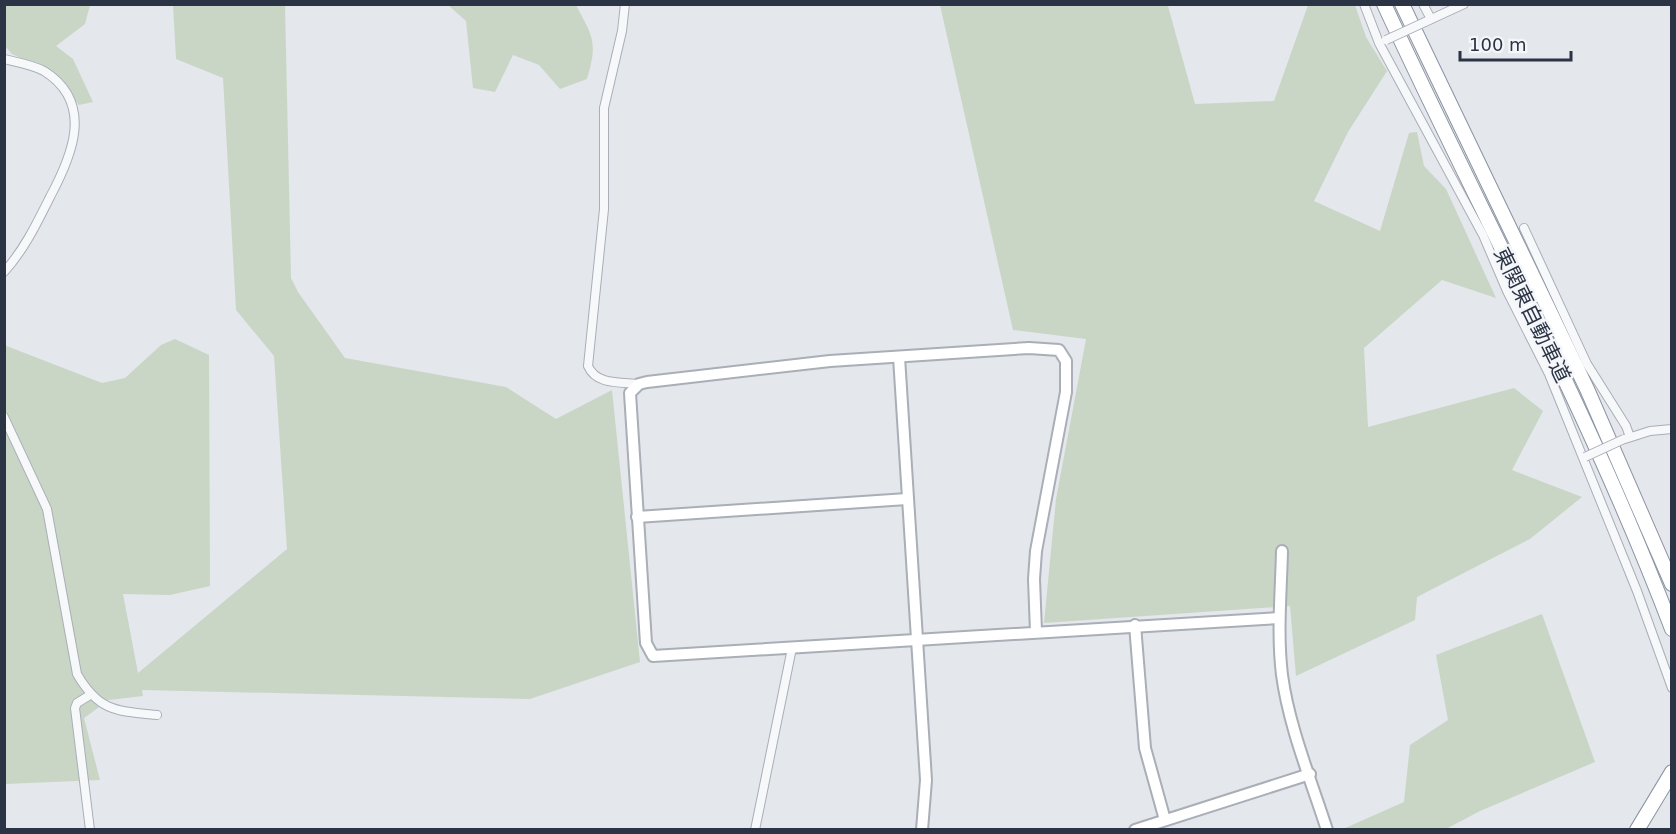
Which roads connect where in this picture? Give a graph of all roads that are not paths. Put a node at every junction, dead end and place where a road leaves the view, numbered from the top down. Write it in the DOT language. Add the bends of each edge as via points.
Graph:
graph roads {
  1 [pos="625,4"];
  2 [pos="1364,4"];
  3 [pos="1384,4"];
  4 [pos="1402,4"];
  5 [pos="1423,4"];
  6 [pos="1464,4"];
  7 [pos="1428,20"];
  8 [pos="1382,41"];
  9 [pos="4,59"];
  10 [pos="1524,228"];
  11 [pos="4,272"];
  12 [pos="898,357"];
  13 [pos="639,384"];
  14 [pos="4,417"];
  15 [pos="1671,429"];
  16 [pos="1627,438"];
  17 [pos="1583,458"];
  18 [pos="907,499"];
  19 [pos="637,516"];
  20 [pos="1282,551"];
  21 [pos="1671,584"];
  22 [pos="1279,618"];
  23 [pos="1135,625"];
  24 [pos="1671,629"];
  25 [pos="1036,632"];
  26 [pos="917,640"];
  27 [pos="792,648"];
  28 [pos="1671,688"];
  29 [pos="90,695"];
  30 [pos="157,715"];
  31 [pos="1671,772"];
  32 [pos="1310,774"];
  33 [pos="1166,820"];
  34 [pos="90,830"];
  35 [pos="754,830"];
  36 [pos="922,830"];
  37 [pos="1135,830"];
  38 [pos="1327,830"];
  39 [pos="1637,830"];
  1 -- 13 [label="street" via="604,108 604,209 588,366 602,380"];
  2 -- 8 [label="street"];
  3 -- 24 [label="highway, 東関東自動車道" via="1571,396"];
  4 -- 21 [label="highway, 東関東自動車道" via="1587,389"];
  5 -- 7 [label="street"];
  6 -- 7 [label="street"];
  7 -- 8 [label="street, bridge"];
  8 -- 17 [label="street" via="1494,258 1549,374"];
  9 -- 11 [label="street" via="42,70 54,79 66,94 76,127 56,187 30,236"];
  10 -- 16 [label="street" via="1587,364 1626,426"];
  12 -- 13 [label="street" via="830,361"];
  12 -- 18 [label="street"];
  12 -- 25 [label="street" via="1051,348 1064,355 1066,392 1036,551"];
  13 -- 19 [label="street" via="633,388 630,399"];
  14 -- 29 [label="street" via="47,509 78,674"];
  15 -- 16 [label="street"];
  16 -- 17 [label="street, bridge"];
  17 -- 28 [label="street"];
  18 -- 19 [label="street"];
  18 -- 26 [label="street"];
  19 -- 27 [label="street" via="646,643 653,656"];
  20 -- 22 [label="street"];
  22 -- 23 [label="street"];
  22 -- 32 [label="street" via="1282,675"];
  23 -- 25 [label="street"];
  23 -- 33 [label="street" via="1143,737"];
  25 -- 26 [label="street"];
  26 -- 27 [label="street"];
  26 -- 36 [label="street" via="926,780"];
  27 -- 35 [label="street"];
  29 -- 30 [label="street" via="113,709"];
  29 -- 34 [label="street" via="75,708"];
  31 -- 39 [label="highway"];
  32 -- 33 [label="street"];
  32 -- 38 [label="street"];
  33 -- 37 [label="street"];
}
